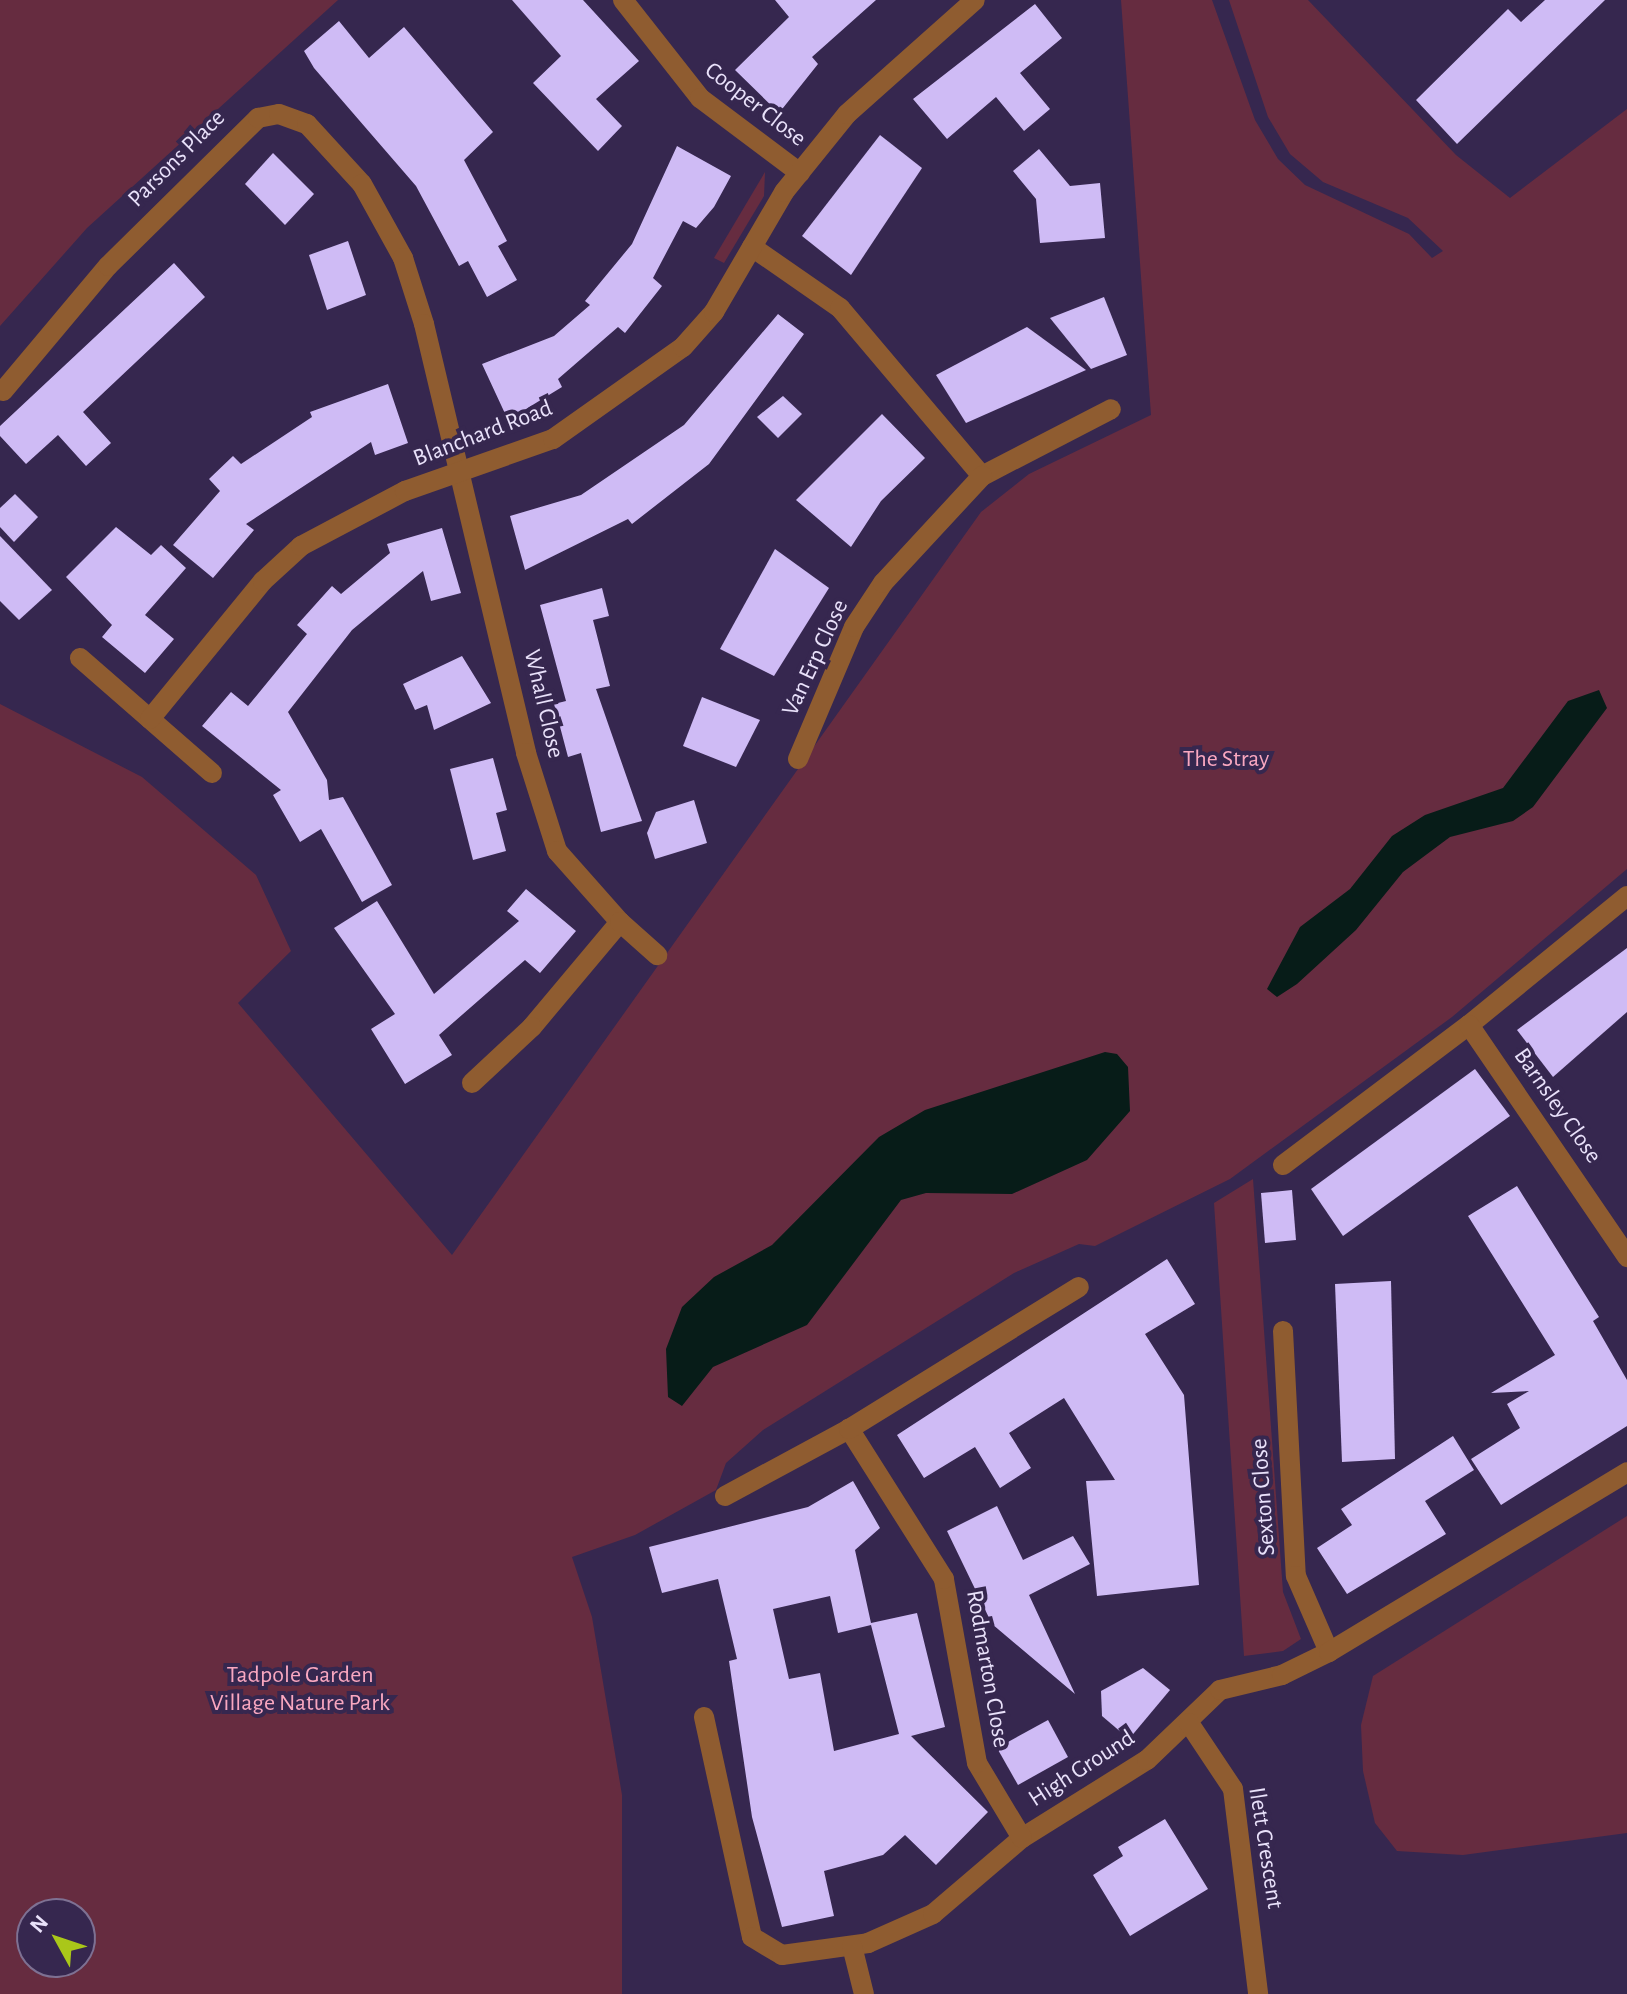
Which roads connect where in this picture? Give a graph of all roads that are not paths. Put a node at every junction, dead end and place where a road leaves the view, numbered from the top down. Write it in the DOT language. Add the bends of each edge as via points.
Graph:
graph roads {
  1 [pos="623,0"];
  2 [pos="975,0"];
  3 [pos="800,173"];
  4 [pos="752,247"];
  5 [pos="3,391"];
  6 [pos="1111,409"];
  7 [pos="459,474"];
  8 [pos="982,476"];
  9 [pos="80,658"];
  10 [pos="150,719"];
  11 [pos="798,759"];
  12 [pos="212,773"];
  13 [pos="1627,896"];
  14 [pos="620,922"];
  15 [pos="657,955"];
  16 [pos="1469,1025"];
  17 [pos="472,1083"];
  18 [pos="1283,1165"];
  19 [pos="1627,1257"];
  20 [pos="1079,1287"];
  21 [pos="1283,1331"];
  22 [pos="849,1429"];
  23 [pos="1627,1472"];
  24 [pos="725,1496"];
  25 [pos="1329,1652"];
  26 [pos="704,1717"];
  27 [pos="1189,1723"];
  28 [pos="1022,1838"];
  29 [pos="852,1946"];
  30 [pos="864,1994"];
  31 [pos="1258,1994"];
  1 -- 3 [label="street, Cooper Close" via="700,98"];
  2 -- 3 [label="street, Blanchard Road" via="868,92"];
  3 -- 4 [label="street, Blanchard Road"];
  4 -- 7 [label="street, Blanchard Road" via="704,325 632,388 553,439"];
  4 -- 8 [label="street" via="840,308"];
  5 -- 7 [label="street, Parsons Place" via="108,266 235,136 258,118 287,116 307,124 346,164 393,235 424,324"];
  6 -- 8 [label="street, Van Erp Close"];
  7 -- 10 [label="street, Blanchard Road" via="382,501 301,546"];
  7 -- 14 [label="street, Whall Close" via="526,753 557,851"];
  8 -- 11 [label="street, Van Erp Close" via="883,583 854,627"];
  9 -- 10 [label="street"];
  10 -- 12 [label="street"];
  13 -- 16 [label="street"];
  14 -- 15 [label="street, Whall Close"];
  14 -- 17 [label="street" via="532,1027"];
  16 -- 18 [label="street"];
  16 -- 19 [label="street, Barnsley Close"];
  20 -- 22 [label="street"];
  21 -- 25 [label="street, Sexton Close" via="1296,1576"];
  22 -- 24 [label="street"];
  22 -- 28 [label="street, Rodmarton Close" via="944,1579 977,1763"];
  23 -- 25 [label="street, High Ground"];
  25 -- 27 [label="street, High Ground" via="1282,1675 1230,1685"];
  26 -- 29 [label="street, High Ground" via="752,1937 782,1955"];
  27 -- 28 [label="street, High Ground" via="1133,1770"];
  27 -- 31 [label="street, Ilett Crescent" via="1233,1789"];
  28 -- 29 [label="street, High Ground" via="933,1914"];
  29 -- 30 [label="street"];
}
